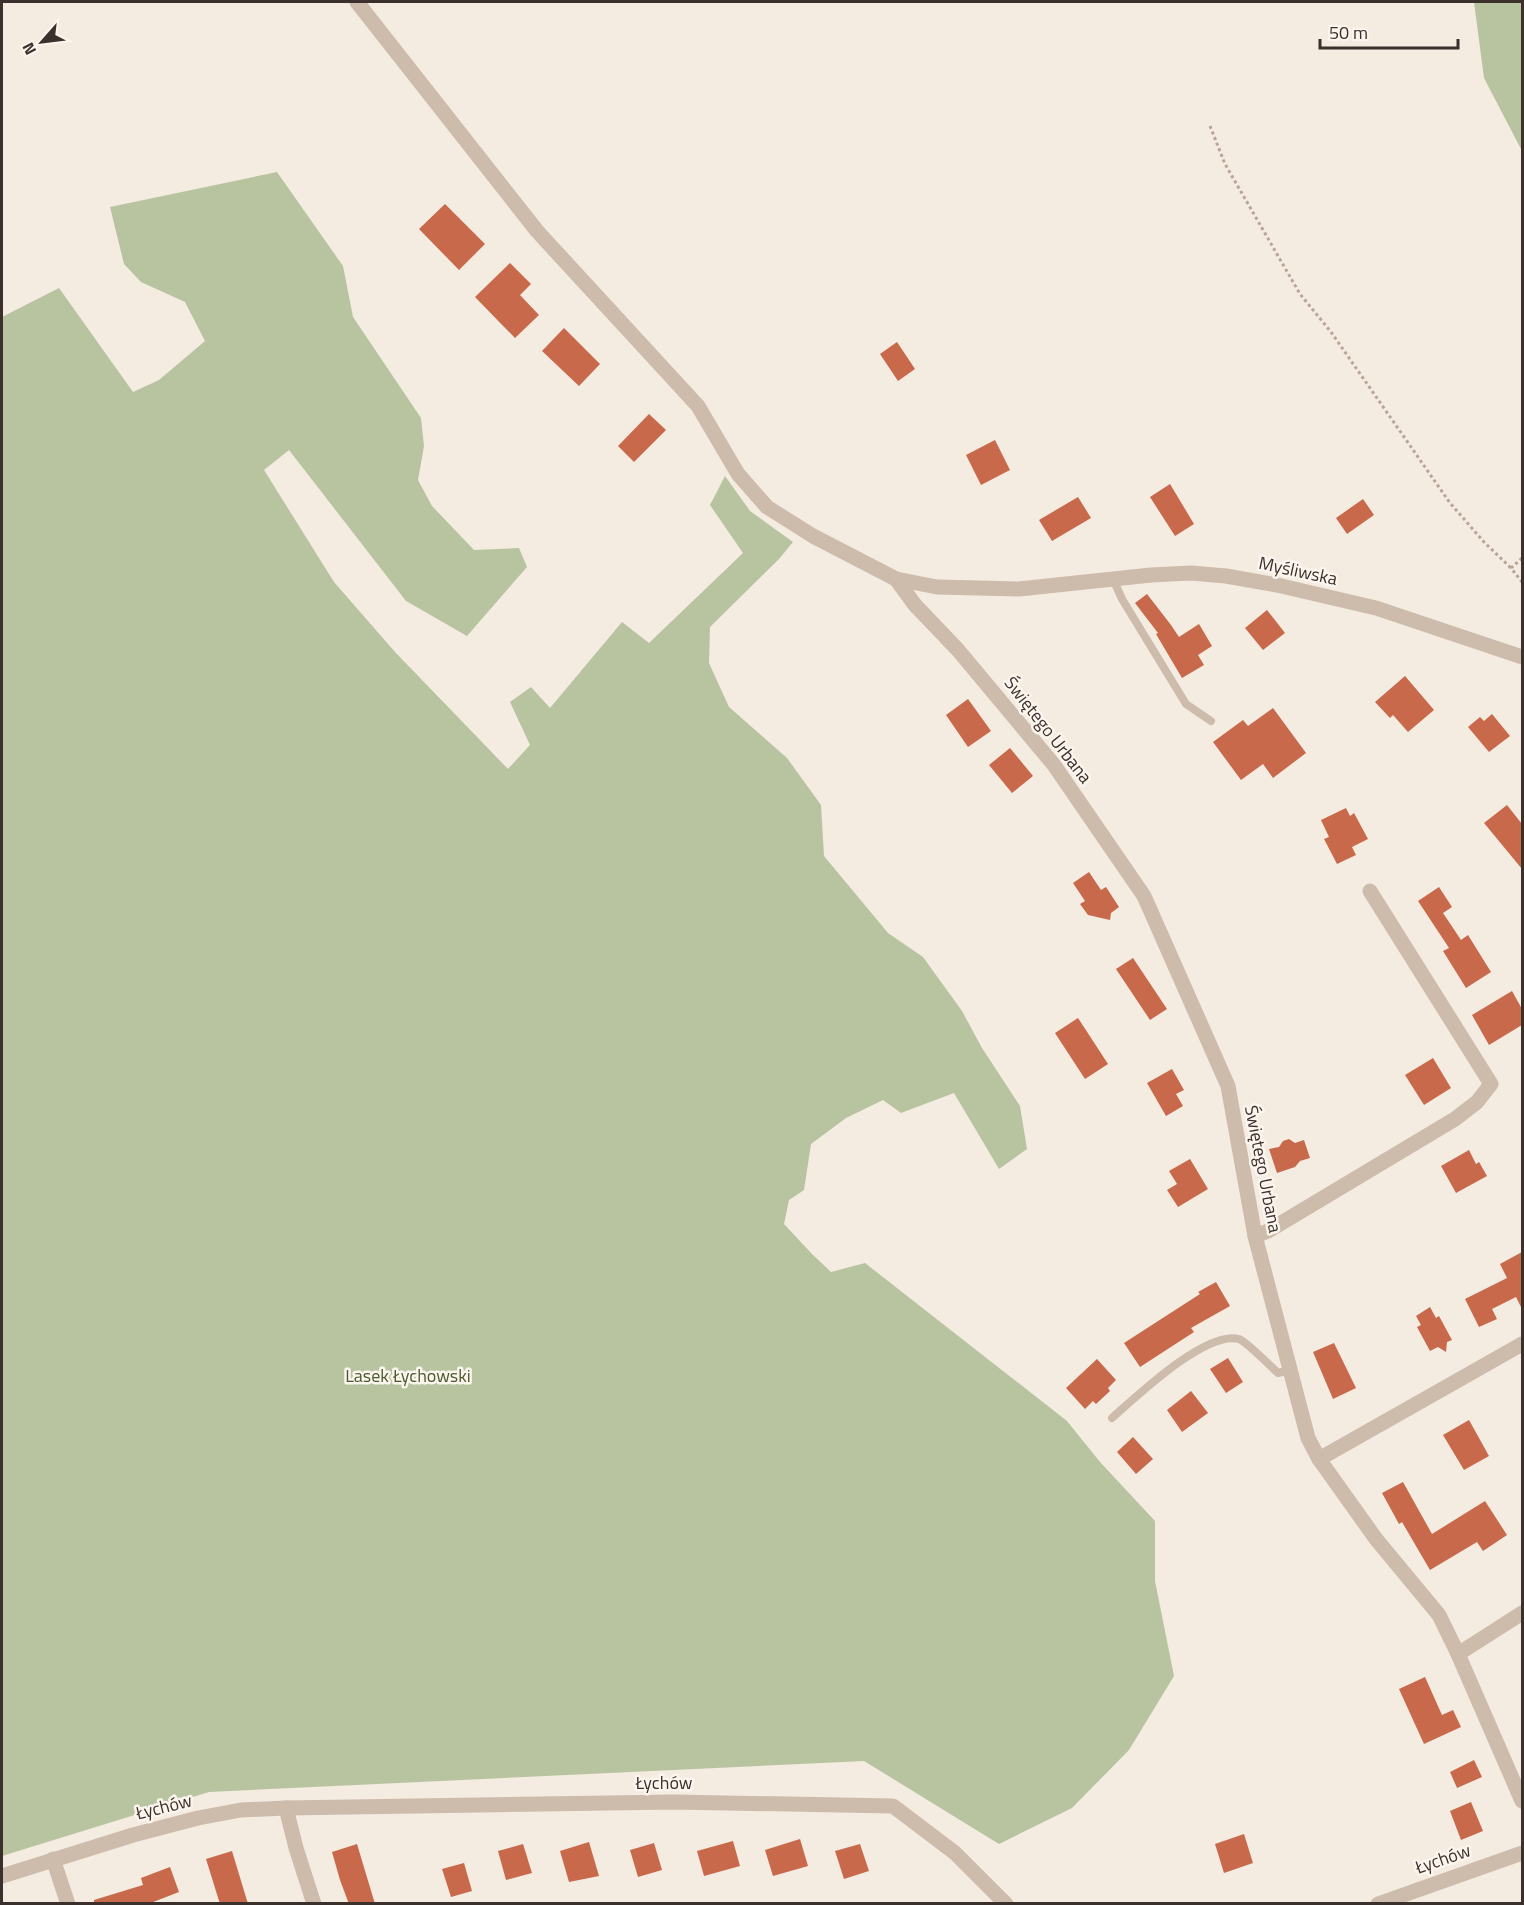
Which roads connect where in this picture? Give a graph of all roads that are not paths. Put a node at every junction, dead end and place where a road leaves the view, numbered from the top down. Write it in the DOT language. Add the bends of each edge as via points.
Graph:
graph roads {
  1 [pos="357,2"];
  2 [pos="896,579"];
  3 [pos="1113,579"];
  4 [pos="1522,657"];
  5 [pos="1211,721"];
  6 [pos="1370,891"];
  7 [pos="1255,1236"];
  8 [pos="1522,1344"];
  9 [pos="1290,1370"];
  10 [pos="1112,1418"];
  11 [pos="1319,1459"];
  12 [pos="1522,1613"];
  13 [pos="1458,1654"];
  14 [pos="1522,1802"];
  15 [pos="286,1808"];
  16 [pos="1522,1853"];
  17 [pos="53,1859"];
  18 [pos="2,1876"];
  19 [pos="68,1904"];
  20 [pos="314,1904"];
  21 [pos="1006,1904"];
  22 [pos="1378,1904"];
  1 -- 2 [label="street" via="537,231 698,406 738,474 767,507"];
  2 -- 3 [label="street, Myśliwska" via="937,587 1019,589"];
  2 -- 7 [label="street, Świętego Urbana" via="1054,765 1144,896 1228,1086"];
  3 -- 4 [label="street, Myśliwska" via="1191,573 1277,585 1376,608"];
  3 -- 5 [label="lane" via="1186,704"];
  6 -- 7 [label="street" via="1491,1084 1477,1102 1455,1119"];
  7 -- 9 [label="street, Świętego Urbana"];
  8 -- 11 [label="street"];
  9 -- 10 [label="lane" via="1278,1373 1241,1340 1223,1338 1194,1352"];
  9 -- 11 [label="street, Świętego Urbana" via="1308,1438"];
  11 -- 13 [label="street, Świętego Urbana" via="1376,1539 1439,1615"];
  12 -- 13 [label="street"];
  13 -- 14 [label="street, Świętego Urbana"];
  15 -- 17 [label="street, Łychów" via="241,1810 198,1818"];
  15 -- 20 [label="street"];
  15 -- 21 [label="street, Łychów" via="675,1802 893,1806 955,1853"];
  16 -- 22 [label="street, Łychów"];
  17 -- 18 [label="street, Łychów"];
  17 -- 19 [label="street"];
}
